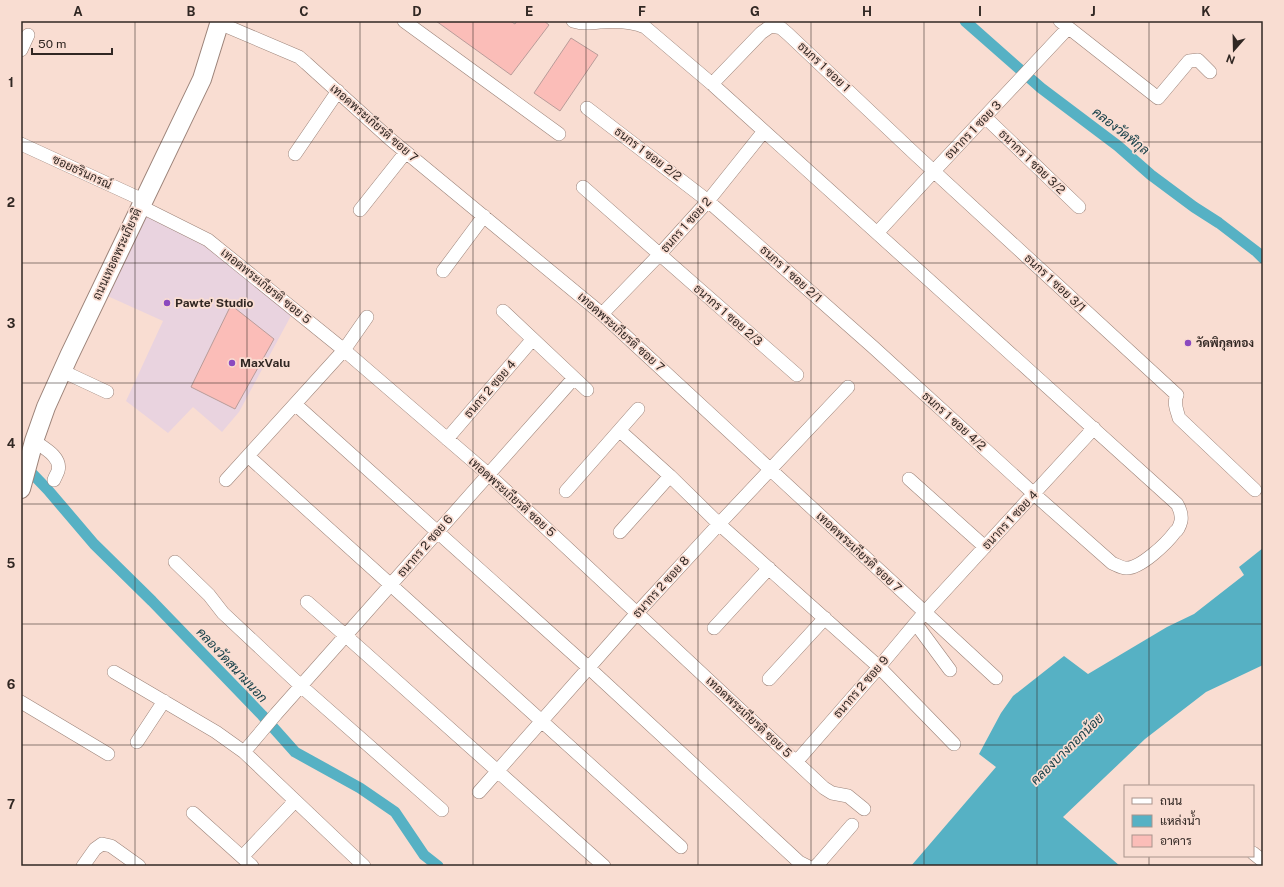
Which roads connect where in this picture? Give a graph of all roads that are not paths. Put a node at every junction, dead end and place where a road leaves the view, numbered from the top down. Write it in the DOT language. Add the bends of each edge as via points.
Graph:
graph roads {
  1 [pos="404,21"];
  2 [pos="573,21"];
  3 [pos="219,22"];
  4 [pos="1064,25"];
  5 [pos="28,35"];
  6 [pos="21,50"];
  7 [pos="1210,72"];
  8 [pos="712,84"];
  9 [pos="338,91"];
  10 [pos="587,108"];
  11 [pos="985,117"];
  12 [pos="764,131"];
  13 [pos="559,134"];
  14 [pos="21,144"];
  15 [pos="406,152"];
  16 [pos="295,154"];
  17 [pos="934,171"];
  18 [pos="583,187"];
  19 [pos="708,201"];
  20 [pos="142,203"];
  21 [pos="1079,207"];
  22 [pos="360,210"];
  23 [pos="484,216"];
  24 [pos="878,232"];
  25 [pos="659,255"];
  26 [pos="443,271"];
  27 [pos="503,311"];
  28 [pos="602,314"];
  29 [pos="367,317"];
  30 [pos="532,340"];
  31 [pos="873,347"];
  32 [pos="344,350"];
  33 [pos="62,371"];
  34 [pos="797,375"];
  35 [pos="574,378"];
  36 [pos="848,387"];
  37 [pos="587,390"];
  38 [pos="107,392"];
  39 [pos="295,404"];
  40 [pos="638,409"];
  41 [pos="1094,428"];
  42 [pos="620,431"];
  43 [pos="447,438"];
  44 [pos="34,441"];
  45 [pos="248,456"];
  46 [pos="770,468"];
  47 [pos="488,474"];
  48 [pos="670,476"];
  49 [pos="909,479"];
  50 [pos="54,480"];
  51 [pos="226,480"];
  52 [pos="22,487"];
  53 [pos="1255,490"];
  54 [pos="566,491"];
  55 [pos="1034,494"];
  56 [pos="719,524"];
  57 [pos="437,532"];
  58 [pos="620,532"];
  59 [pos="985,547"];
  60 [pos="175,562"];
  61 [pos="769,568"];
  62 [pos="390,586"];
  63 [pos="307,602"];
  64 [pos="925,612"];
  65 [pos="638,613"];
  66 [pos="825,618"];
  67 [pos="916,624"];
  68 [pos="714,628"];
  69 [pos="346,636"];
  70 [pos="879,667"];
  71 [pos="589,668"];
  72 [pos="950,670"];
  73 [pos="114,672"];
  74 [pos="769,678"];
  75 [pos="996,678"];
  76 [pos="301,686"];
  77 [pos="21,702"];
  78 [pos="164,702"];
  79 [pos="542,720"];
  80 [pos="137,742"];
  81 [pos="954,744"];
  82 [pos="244,752"];
  83 [pos="108,754"];
  84 [pos="797,761"];
  85 [pos="497,771"];
  86 [pos="479,792"];
  87 [pos="294,801"];
  88 [pos="864,809"];
  89 [pos="442,810"];
  90 [pos="193,813"];
  91 [pos="852,824"];
  92 [pos="681,847"];
  93 [pos="1254,854"];
  94 [pos="242,857"];
  95 [pos="1263,861"];
  96 [pos="83,866"];
  97 [pos="139,866"];
  98 [pos="252,866"];
  99 [pos="364,866"];
  100 [pos="604,866"];
  101 [pos="806,866"];
  102 [pos="816,866"];
  1 -- 13 [label="street"];
  2 -- 8 [label="street" via="589,24 623,21 645,27"];
  3 -- 9 [label="street, เทอดพระเกียรติ ซอย 7" via="299,58"];
  3 -- 20 [label="main road, ถนนเทอดพระเกียรติ" via="202,79"];
  4 -- 7 [label="street" via="1158,98 1189,61 1198,60"];
  4 -- 11 [label="street, ธนากร 1 ซอย 3" via="1029,70"];
  5 -- 6 [label="street"];
  8 -- 12 [label="street"];
  8 -- 17 [label="street, ธนกร 1 ซอย 1" via="761,33 771,26 780,28"];
  9 -- 15 [label="street, เทอดพระเกียรติ ซอย 7"];
  9 -- 16 [label="street"];
  10 -- 19 [label="street, ธนกร 1 ซอย 2/2"];
  11 -- 17 [label="street, ธนากร 1 ซอย 3"];
  11 -- 21 [label="street, ธนากร 1 ซอย 3/2"];
  12 -- 19 [label="street, ธนกร 1 ซอย 2"];
  12 -- 24 [label="street"];
  14 -- 20 [label="street, ซอยธรินกรณ์"];
  15 -- 22 [label="street"];
  15 -- 23 [label="street, เทอดพระเกียรติ ซอย 7"];
  17 -- 24 [label="street, ธนากร 1 ซอย 3"];
  17 -- 53 [label="street, ธนกร 1 ซอย 3/1" via="1177,395 1175,406 1179,418"];
  18 -- 25 [label="street, ธนากร 1 ซอย 2/3"];
  19 -- 25 [label="street, ธนกร 1 ซอย 2"];
  19 -- 31 [label="street, ธนกร 1 ซอย 2/1"];
  20 -- 32 [label="street, เทอดพระเกียรติ ซอย 5" via="228,254"];
  20 -- 33 [label="main road, ถนนเทอดพระเกียรติ"];
  23 -- 26 [label="street"];
  23 -- 28 [label="street, เทอดพระเกียรติ ซอย 7"];
  24 -- 41 [label="street"];
  25 -- 28 [label="street, ธนกร 1 ซอย 2"];
  25 -- 34 [label="street, ธนากร 1 ซอย 2/3"];
  27 -- 30 [label="street"];
  28 -- 46 [label="street, เทอดพระเกียรติ ซอย 7"];
  29 -- 32 [label="street"];
  30 -- 35 [label="street"];
  30 -- 43 [label="street, ธนกร 2 ซอย 4"];
  31 -- 55 [label="street, ธนกร 1 ซอย 4/2"];
  32 -- 39 [label="street"];
  32 -- 43 [label="street, เทอดพระเกียรติ ซอย 5"];
  33 -- 38 [label="street"];
  33 -- 44 [label="main road, ถนนเทอดพระเกียรติ"];
  35 -- 37 [label="street"];
  35 -- 47 [label="street, ธนากร 2 ซอย 6"];
  36 -- 46 [label="street, ธนากร 2 ซอย 8"];
  39 -- 45 [label="street"];
  39 -- 57 [label="street"];
  40 -- 42 [label="street"];
  41 -- 55 [label="street, ธนากร 1 ซอย 4"];
  41 -- 55 [label="street, ธนกร 1 ซอย 4/2" via="1177,504 1181,511 1177,531 1145,561 1136,566 1121,568"];
  42 -- 48 [label="street"];
  42 -- 54 [label="street"];
  43 -- 47 [label="street, เทอดพระเกียรติ ซอย 5"];
  44 -- 50 [label="street" via="52,453 59,465"];
  44 -- 52 [label="main road, ถนนเทอดพระเกียรติ"];
  45 -- 51 [label="street"];
  45 -- 62 [label="street"];
  46 -- 56 [label="street, ธนากร 2 ซอย 8"];
  46 -- 64 [label="street, เทอดพระเกียรติ ซอย 7"];
  47 -- 57 [label="street, ธนากร 2 ซอย 6"];
  47 -- 65 [label="street, เทอดพระเกียรติ ซอย 5"];
  48 -- 56 [label="street"];
  48 -- 58 [label="street"];
  49 -- 59 [label="street"];
  55 -- 59 [label="street, ธนากร 1 ซอย 4"];
  56 -- 61 [label="street"];
  56 -- 65 [label="street, ธนากร 2 ซอย 8"];
  57 -- 62 [label="street, ธนากร 2 ซอย 6"];
  57 -- 71 [label="street"];
  59 -- 64 [label="street, ธนากร 1 ซอย 4"];
  60 -- 76 [label="street" via="209,595 223,613"];
  61 -- 66 [label="street"];
  61 -- 68 [label="street"];
  62 -- 69 [label="street, ธนากร 2 ซอย 6"];
  62 -- 79 [label="street"];
  63 -- 69 [label="street"];
  64 -- 67 [label="street, ธนากร 2 ซอย 9"];
  64 -- 75 [label="street, เทอดพระเกียรติ ซอย 7"];
  65 -- 71 [label="street, ธนากร 2 ซอย 8"];
  65 -- 84 [label="street, เทอดพระเกียรติ ซอย 5"];
  66 -- 70 [label="street"];
  66 -- 74 [label="street"];
  67 -- 70 [label="street, ธนากร 2 ซอย 9"];
  67 -- 72 [label="street"];
  69 -- 76 [label="street, ธนากร 2 ซอย 6"];
  69 -- 85 [label="street"];
  70 -- 81 [label="street"];
  70 -- 84 [label="street, ธนากร 2 ซอย 9"];
  71 -- 79 [label="street, ธนากร 2 ซอย 8"];
  71 -- 101 [label="street"];
  73 -- 78 [label="street"];
  76 -- 82 [label="street, ธนากร 2 ซอย 6"];
  76 -- 89 [label="street"];
  77 -- 83 [label="street"];
  78 -- 80 [label="street"];
  78 -- 82 [label="street" via="216,732"];
  79 -- 85 [label="street, ธนากร 2 ซอย 8"];
  79 -- 92 [label="street"];
  82 -- 87 [label="street"];
  84 -- 88 [label="street, เทอดพระเกียรติ ซอย 5" via="824,788 832,793 848,796"];
  85 -- 86 [label="street, ธนากร 2 ซอย 8"];
  85 -- 100 [label="street"];
  87 -- 94 [label="street"];
  87 -- 99 [label="street"];
  90 -- 94 [label="street"];
  91 -- 102 [label="street"];
  93 -- 95 [label="street"];
  94 -- 98 [label="street"];
  96 -- 97 [label="street" via="94,849 102,844 111,846"];
}
